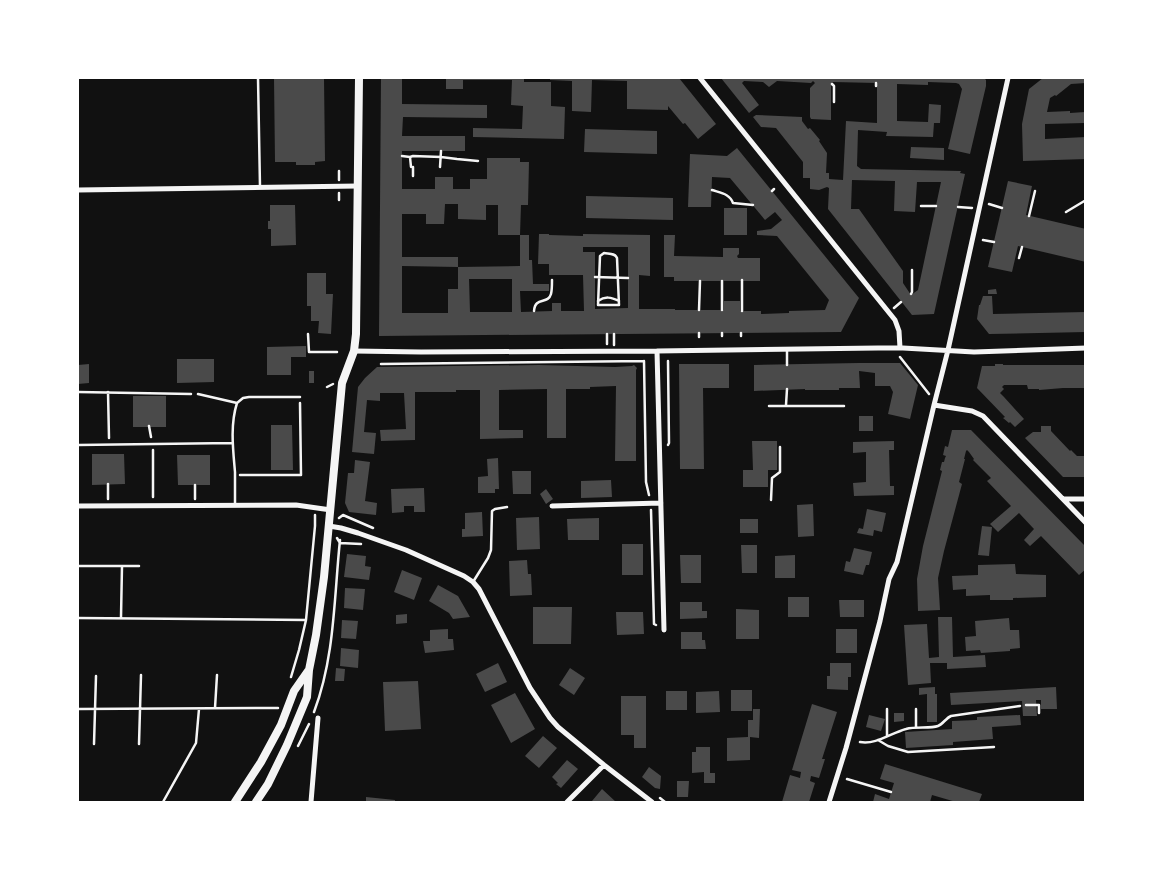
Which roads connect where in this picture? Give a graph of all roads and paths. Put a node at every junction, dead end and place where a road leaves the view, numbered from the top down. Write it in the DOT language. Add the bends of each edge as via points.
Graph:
graph roads {
  1 [pos="258,78"];
  2 [pos="359,78"];
  3 [pos="700,78"];
  4 [pos="1008,78"];
  5 [pos="832,84"];
  6 [pos="834,102"];
  7 [pos="441,151"];
  8 [pos="402,156"];
  9 [pos="410,157"];
  10 [pos="441,157"];
  11 [pos="478,160"];
  12 [pos="440,167"];
  13 [pos="413,176"];
  14 [pos="358,186"];
  15 [pos="260,187"];
  16 [pos="78,190"];
  17 [pos="712,190"];
  18 [pos="1035,191"];
  19 [pos="1086,200"];
  20 [pos="753,205"];
  21 [pos="921,206"];
  22 [pos="936,206"];
  23 [pos="958,207"];
  24 [pos="979,208"];
  25 [pos="1066,212"];
  26 [pos="1028,214"];
  27 [pos="983,240"];
  28 [pos="994,242"];
  29 [pos="1020,248"];
  30 [pos="1019,258"];
  31 [pos="912,270"];
  32 [pos="597,277"];
  33 [pos="618,278"];
  34 [pos="628,278"];
  35 [pos="552,280"];
  36 [pos="722,280"];
  37 [pos="742,280"];
  38 [pos="700,281"];
  39 [pos="910,294"];
  40 [pos="619,300"];
  41 [pos="598,301"];
  42 [pos="607,304"];
  43 [pos="607,309"];
  44 [pos="699,310"];
  45 [pos="722,310"];
  46 [pos="742,311"];
  47 [pos="534,312"];
  48 [pos="308,334"];
  49 [pos="897,348"];
  50 [pos="1086,348"];
  51 [pos="787,349"];
  52 [pos="948,350"];
  53 [pos="354,351"];
  54 [pos="657,351"];
  55 [pos="337,352"];
  56 [pos="649,361"];
  57 [pos="380,364"];
  58 [pos="787,365"];
  59 [pos="786,389"];
  60 [pos="78,392"];
  61 [pos="108,392"];
  62 [pos="153,392"];
  63 [pos="198,394"];
  64 [pos="149,396"];
  65 [pos="300,396"];
  66 [pos="237,402"];
  67 [pos="934,403"];
  68 [pos="769,406"];
  69 [pos="786,406"];
  70 [pos="844,406"];
  71 [pos="149,426"];
  72 [pos="232,443"];
  73 [pos="109,444"];
  74 [pos="153,444"];
  75 [pos="78,445"];
  76 [pos="780,447"];
  77 [pos="235,475"];
  78 [pos="108,484"];
  79 [pos="195,485"];
  80 [pos="1086,499"];
  81 [pos="771,500"];
  82 [pos="1064,500"];
  83 [pos="661,503"];
  84 [pos="235,505"];
  85 [pos="78,506"];
  86 [pos="108,506"];
  87 [pos="153,506"];
  88 [pos="195,506"];
  89 [pos="552,506"];
  90 [pos="507,508"];
  91 [pos="331,510"];
  92 [pos="1086,523"];
  93 [pos="315,526"];
  94 [pos="329,526"];
  95 [pos="340,543"];
  96 [pos="362,544"];
  97 [pos="78,566"];
  98 [pos="122,566"];
  99 [pos="139,566"];
  100 [pos="473,582"];
  101 [pos="78,618"];
  102 [pos="120,618"];
  103 [pos="306,620"];
  104 [pos="664,630"];
  105 [pos="309,670"];
  106 [pos="142,675"];
  107 [pos="96,676"];
  108 [pos="217,676"];
  109 [pos="290,680"];
  110 [pos="282,702"];
  111 [pos="1020,706"];
  112 [pos="272,707"];
  113 [pos="215,708"];
  114 [pos="78,709"];
  115 [pos="96,709"];
  116 [pos="141,709"];
  117 [pos="199,709"];
  118 [pos="887,709"];
  119 [pos="916,709"];
  120 [pos="278,713"];
  121 [pos="1039,713"];
  122 [pos="318,718"];
  123 [pos="916,727"];
  124 [pos="887,736"];
  125 [pos="878,740"];
  126 [pos="860,742"];
  127 [pos="94,744"];
  128 [pos="139,744"];
  129 [pos="994,747"];
  130 [pos="604,764"];
  131 [pos="847,779"];
  132 [pos="891,792"];
  133 [pos="163,802"];
  134 [pos="235,802"];
  135 [pos="256,802"];
  136 [pos="311,802"];
  137 [pos="567,802"];
  138 [pos="652,802"];
  139 [pos="829,802"];
  1 -- 15 [label="lane"];
  2 -- 14 [label="main road"];
  3 -- 49 [label="street" via="895,320 900,331"];
  4 -- 24 [label="street"];
  5 -- 6 [label="path"];
  7 -- 10 [label="path"];
  8 -- 9 [label="path"];
  9 -- 10 [label="path"];
  9 -- 13 [label="path"];
  10 -- 11 [label="path"];
  10 -- 12 [label="path"];
  14 -- 15 [label="street"];
  14 -- 53 [label="main road"];
  15 -- 16 [label="street"];
  17 -- 20 [label="path" via="724,194 733,203"];
  18 -- 26 [label="path"];
  19 -- 25 [label="path"];
  21 -- 22 [label="path"];
  23 -- 24 [label="path"];
  24 -- 52 [label="street"];
  27 -- 28 [label="path"];
  29 -- 30 [label="path"];
  31 -- 39 [label="path"];
  32 -- 33 [label="path"];
  32 -- 33 [label="path" via="600,256 604,253 616,256"];
  32 -- 41 [label="path"];
  33 -- 34 [label="path"];
  33 -- 40 [label="path"];
  35 -- 47 [label="path" via="550,297 536,303"];
  36 -- 45 [label="path"];
  37 -- 46 [label="path"];
  38 -- 44 [label="path"];
  40 -- 41 [label="path" via="606,297"];
  40 -- 42 [label="path" via="619,305 614,307"];
  41 -- 42 [label="path" via="598,305"];
  42 -- 43 [label="path"];
  48 -- 55 [label="path" via="309,352"];
  49 -- 51 [label="street"];
  49 -- 52 [label="street"];
  49 -- 67 [label="path"];
  50 -- 52 [label="street" via="983,352"];
  51 -- 54 [label="street"];
  51 -- 58 [label="lane"];
  52 -- 67 [label="street"];
  53 -- 54 [label="street"];
  53 -- 91 [label="main road" via="342,384"];
  54 -- 83 [label="street"];
  56 -- 57 [label="path"];
  59 -- 69 [label="lane"];
  60 -- 61 [label="path"];
  61 -- 62 [label="path"];
  61 -- 73 [label="path"];
  62 -- 63 [label="path"];
  62 -- 64 [label="path"];
  63 -- 66 [label="lane"];
  65 -- 66 [label="lane" via="249,397"];
  65 -- 77 [label="path" via="301,474"];
  66 -- 72 [label="lane"];
  67 -- 82 [label="street" via="983,416"];
  67 -- 139 [label="street" via="897,562 889,579"];
  68 -- 69 [label="lane"];
  69 -- 70 [label="lane"];
  71 -- 74 [label="path"];
  72 -- 74 [label="lane"];
  72 -- 77 [label="lane"];
  73 -- 74 [label="lane"];
  73 -- 75 [label="lane"];
  74 -- 87 [label="path"];
  76 -- 81 [label="path" via="780,472 772,478"];
  77 -- 84 [label="lane"];
  78 -- 86 [label="path"];
  79 -- 88 [label="path"];
  80 -- 82 [label="street"];
  82 -- 92 [label="street"];
  83 -- 89 [label="street"];
  83 -- 104 [label="street"];
  84 -- 88 [label="street"];
  84 -- 91 [label="street" via="296,504"];
  85 -- 86 [label="street"];
  86 -- 87 [label="street"];
  87 -- 88 [label="street"];
  90 -- 100 [label="lane" via="492,511 491,550"];
  91 -- 94 [label="main road"];
  93 -- 103 [label="path"];
  94 -- 100 [label="street" via="376,538 460,573"];
  94 -- 105 [label="main road"];
  95 -- 96 [label="path"];
  97 -- 98 [label="path"];
  98 -- 99 [label="path"];
  98 -- 102 [label="path"];
  100 -- 130 [label="street" via="530,688 550,718"];
  101 -- 102 [label="path"];
  102 -- 103 [label="path"];
  103 -- 109 [label="path"];
  105 -- 134 [label="main road" via="294,691 281,725 261,762"];
  105 -- 135 [label="main road" via="302,712"];
  106 -- 116 [label="path"];
  107 -- 115 [label="path"];
  108 -- 113 [label="path"];
  110 -- 120 [label="path"];
  111 -- 121 [label="path" via="1039,704"];
  111 -- 123 [label="lane" via="951,716 939,726"];
  112 -- 113 [label="path"];
  113 -- 117 [label="path"];
  114 -- 115 [label="path"];
  115 -- 116 [label="path"];
  115 -- 127 [label="path"];
  116 -- 117 [label="path"];
  116 -- 128 [label="path"];
  117 -- 133 [label="path" via="196,743"];
  118 -- 124 [label="lane"];
  119 -- 123 [label="lane"];
  122 -- 136 [label="street"];
  123 -- 124 [label="lane"];
  124 -- 125 [label="lane"];
  125 -- 126 [label="lane"];
  125 -- 129 [label="lane" via="908,752"];
  130 -- 137 [label="street"];
  130 -- 138 [label="street"];
  131 -- 132 [label="path"];
}
